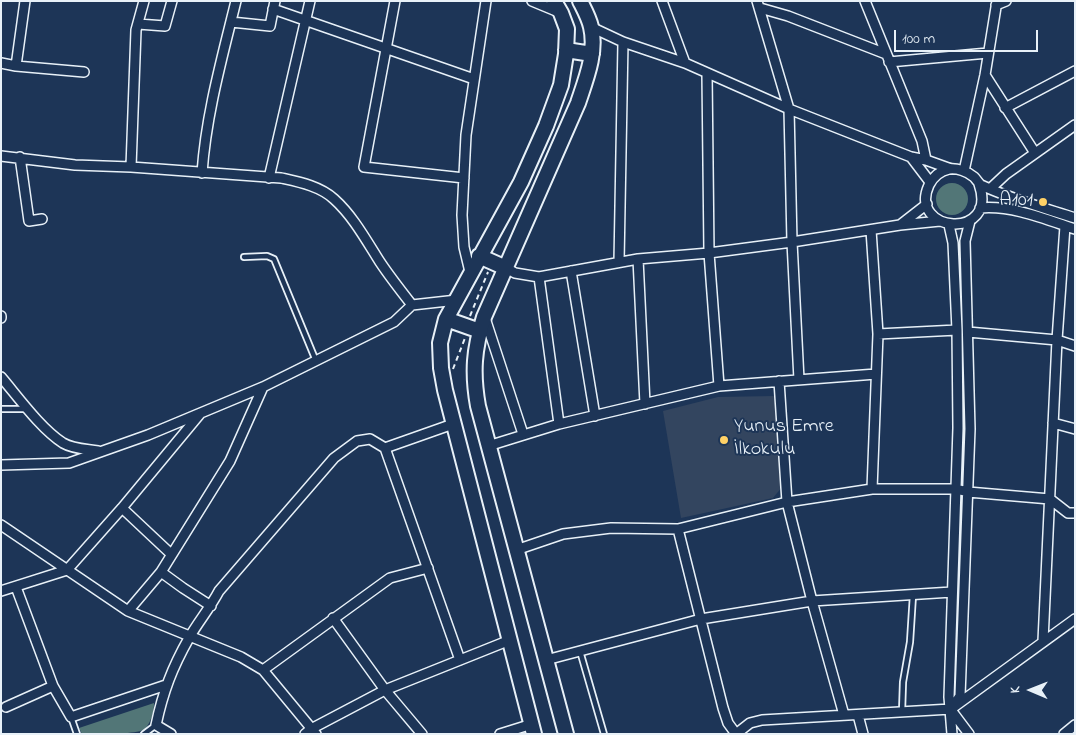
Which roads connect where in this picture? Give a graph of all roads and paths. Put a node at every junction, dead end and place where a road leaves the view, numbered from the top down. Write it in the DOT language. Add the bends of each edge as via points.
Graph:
graph roads {
  1 [pos="25,1"];
  2 [pos="144,1"];
  3 [pos="172,1"];
  4 [pos="236,1"];
  5 [pos="310,1"];
  6 [pos="395,1"];
  7 [pos="486,1"];
  8 [pos="532,1"];
  9 [pos="580,1"];
  10 [pos="662,1"];
  11 [pos="865,1"];
  12 [pos="1006,1"];
  13 [pos="996,3"];
  14 [pos="274,5"];
  15 [pos="758,5"];
  16 [pos="558,7"];
  17 [pos="306,20"];
  18 [pos="230,22"];
  19 [pos="138,24"];
  20 [pos="591,27"];
  21 [pos="623,42"];
  22 [pos="385,48"];
  23 [pos="566,50"];
  24 [pos="988,53"];
  25 [pos="592,54"];
  26 [pos="888,58"];
  27 [pos="1,63"];
  28 [pos="685,63"];
  29 [pos="16,66"];
  30 [pos="1075,71"];
  31 [pos="84,72"];
  32 [pos="707,74"];
  33 [pos="985,75"];
  34 [pos="474,79"];
  35 [pos="1005,108"];
  36 [pos="789,109"];
  37 [pos="1072,129"];
  38 [pos="1035,153"];
  39 [pos="1,156"];
  40 [pos="910,157"];
  41 [pos="20,158"];
  42 [pos="926,160"];
  43 [pos="131,167"];
  44 [pos="951,169"];
  45 [pos="964,171"];
  46 [pos="202,173"];
  47 [pos="269,178"];
  48 [pos="464,178"];
  49 [pos="930,182"];
  50 [pos="979,184"];
  51 [pos="991,188"];
  52 [pos="927,204"];
  53 [pos="980,208"];
  54 [pos="1075,218"];
  55 [pos="42,219"];
  56 [pos="970,221"];
  57 [pos="945,223"];
  58 [pos="900,225"];
  59 [pos="1066,226"];
  60 [pos="1075,229"];
  61 [pos="871,230"];
  62 [pos="792,242"];
  63 [pos="709,252"];
  64 [pos="479,256"];
  65 [pos="244,257"];
  66 [pos="638,259"];
  67 [pos="619,262"];
  68 [pos="506,268"];
  69 [pos="571,271"];
  70 [pos="470,272"];
  71 [pos="538,277"];
  72 [pos="456,300"];
  73 [pos="412,305"];
  74 [pos="484,317"];
  75 [pos="446,318"];
  76 [pos="957,330"];
  77 [pos="480,331"];
  78 [pos="968,332"];
  79 [pos="878,334"];
  80 [pos="1057,340"];
  81 [pos="1075,346"];
  82 [pos="316,361"];
  83 [pos="876,374"];
  84 [pos="1,377"];
  85 [pos="799,380"];
  86 [pos="779,381"];
  87 [pos="719,386"];
  88 [pos="263,387"];
  89 [pos="645,404"];
  90 [pos="28,408"];
  91 [pos="1,409"];
  92 [pos="202,412"];
  93 [pos="595,416"];
  94 [pos="1053,423"];
  95 [pos="453,424"];
  96 [pos="559,424"];
  97 [pos="1075,429"];
  98 [pos="523,434"];
  99 [pos="488,446"];
  100 [pos="385,448"];
  101 [pos="100,451"];
  102 [pos="1,465"];
  103 [pos="872,489"];
  104 [pos="956,489"];
  105 [pos="968,492"];
  106 [pos="1050,499"];
  107 [pos="787,502"];
  108 [pos="122,508"];
  109 [pos="1075,513"];
  110 [pos="1,525"];
  111 [pos="678,529"];
  112 [pos="516,550"];
  113 [pos="171,554"];
  114 [pos="428,568"];
  115 [pos="67,570"];
  116 [pos="161,572"];
  117 [pos="16,587"];
  118 [pos="1,591"];
  119 [pos="952,592"];
  120 [pos="913,594"];
  121 [pos="812,601"];
  122 [pos="211,606"];
  123 [pos="128,611"];
  124 [pos="333,618"];
  125 [pos="701,619"];
  126 [pos="1075,619"];
  127 [pos="190,636"];
  128 [pos="510,640"];
  129 [pos="1043,641"];
  130 [pos="580,651"];
  131 [pos="460,660"];
  132 [pos="546,660"];
  133 [pos="263,670"];
  134 [pos="166,684"];
  135 [pos="53,686"];
  136 [pos="385,690"];
  137 [pos="6,707"];
  138 [pos="951,709"];
  139 [pos="902,712"];
  140 [pos="858,715"];
  141 [pos="844,716"];
  142 [pos="71,718"];
  143 [pos="156,725"];
  144 [pos="1075,725"];
  145 [pos="533,729"];
  146 [pos="311,732"];
  147 [pos="77,734"];
  148 [pos="144,734"];
  149 [pos="171,734"];
  150 [pos="422,734"];
  151 [pos="500,734"];
  152 [pos="566,734"];
  153 [pos="604,734"];
  154 [pos="736,734"];
  155 [pos="864,734"];
  156 [pos="952,734"];
  157 [pos="969,734"];
  158 [pos="1064,734"];
  1 -- 29 [label="street"];
  2 -- 19 [label="street"];
  3 -- 19 [label="street" via="165,26"];
  4 -- 18 [label="street"];
  5 -- 17 [label="street"];
  6 -- 22 [label="street"];
  7 -- 34 [label="street"];
  8 -- 16 [label="street"];
  9 -- 20 [label="main road"];
  10 -- 28 [label="street"];
  11 -- 26 [label="street"];
  12 -- 13 [label="street"];
  13 -- 24 [label="street"];
  14 -- 17 [label="street"];
  14 -- 18 [label="street" via="270,26"];
  15 -- 26 [label="street"];
  15 -- 36 [label="street"];
  16 -- 23 [label="main road" via="567,29"];
  17 -- 22 [label="street"];
  17 -- 47 [label="street"];
  18 -- 46 [label="street" via="204,139"];
  19 -- 43 [label="street"];
  20 -- 21 [label="street"];
  20 -- 25 [label="main road"];
  21 -- 28 [label="street"];
  21 -- 67 [label="street"];
  22 -- 34 [label="street"];
  22 -- 48 [label="street" via="364,166"];
  23 -- 25 [label="main road"];
  23 -- 64 [label="main road" via="560,85 546,126 520,182"];
  24 -- 26 [label="street"];
  24 -- 33 [label="street"];
  25 -- 68 [label="main road" via="578,103"];
  26 -- 42 [label="street" via="922,141"];
  27 -- 29 [label="street"];
  28 -- 32 [label="street"];
  29 -- 31 [label="street"];
  30 -- 35 [label="street"];
  32 -- 36 [label="street"];
  32 -- 63 [label="street"];
  33 -- 35 [label="street"];
  33 -- 45 [label="street"];
  34 -- 48 [label="street"];
  35 -- 38 [label="street"];
  36 -- 40 [label="street"];
  36 -- 62 [label="street"];
  37 -- 38 [label="street"];
  38 -- 51 [label="street"];
  39 -- 41 [label="street"];
  40 -- 42 [label="street"];
  40 -- 49 [label="street"];
  41 -- 43 [label="street" via="75,166"];
  41 -- 55 [label="street" via="29,220"];
  42 -- 44 [label="street"];
  43 -- 46 [label="street"];
  44 -- 45 [label="street"];
  44 -- 49 [label="street"];
  45 -- 50 [label="street"];
  46 -- 47 [label="street"];
  47 -- 73 [label="street" via="298,181 334,198"];
  48 -- 70 [label="street" via="464,247"];
  49 -- 52 [label="street"];
  50 -- 51 [label="street"];
  50 -- 53 [label="street"];
  51 -- 54 [label="street"];
  52 -- 57 [label="street" via="932,214"];
  52 -- 58 [label="street"];
  53 -- 56 [label="street"];
  53 -- 59 [label="street" via="994,207 1029,214"];
  56 -- 57 [label="street"];
  56 -- 78 [label="street" via="965,241"];
  57 -- 58 [label="street"];
  57 -- 76 [label="street" via="953,243"];
  58 -- 61 [label="street"];
  59 -- 60 [label="street"];
  59 -- 80 [label="street"];
  61 -- 62 [label="street"];
  61 -- 79 [label="street"];
  62 -- 63 [label="street"];
  62 -- 85 [label="street"];
  63 -- 66 [label="street"];
  63 -- 87 [label="street"];
  64 -- 68 [label="main road"];
  64 -- 70 [label="main road"];
  65 -- 82 [label="lane" via="267,256 274,259"];
  66 -- 67 [label="street"];
  66 -- 89 [label="street"];
  67 -- 69 [label="street"];
  68 -- 71 [label="street"];
  68 -- 74 [label="main road"];
  69 -- 71 [label="street"];
  69 -- 93 [label="street"];
  70 -- 72 [label="main road"];
  71 -- 96 [label="street"];
  72 -- 73 [label="street"];
  72 -- 75 [label="main road"];
  73 -- 82 [label="street" via="394,322"];
  74 -- 77 [label="main road"];
  74 -- 98 [label="street"];
  75 -- 77 [label="main road"];
  75 -- 95 [label="main road" via="440,343 441,368"];
  76 -- 79 [label="street"];
  76 -- 104 [label="street"];
  77 -- 99 [label="main road" via="474,357 474,381"];
  78 -- 80 [label="street"];
  78 -- 105 [label="street"];
  79 -- 83 [label="street"];
  80 -- 81 [label="street"];
  80 -- 94 [label="street"];
  82 -- 88 [label="street"];
  83 -- 85 [label="street"];
  83 -- 103 [label="street"];
  84 -- 90 [label="street"];
  85 -- 86 [label="street"];
  86 -- 87 [label="street"];
  86 -- 107 [label="street"];
  87 -- 89 [label="street"];
  88 -- 92 [label="street"];
  88 -- 113 [label="street" via="230,461"];
  89 -- 93 [label="street"];
  90 -- 91 [label="lane"];
  90 -- 101 [label="street" via="64,443"];
  92 -- 101 [label="street"];
  92 -- 108 [label="street"];
  93 -- 96 [label="street"];
  94 -- 97 [label="street"];
  94 -- 106 [label="street"];
  95 -- 100 [label="street"];
  95 -- 128 [label="main road"];
  96 -- 98 [label="street"];
  98 -- 99 [label="street"];
  99 -- 112 [label="main road"];
  100 -- 114 [label="street"];
  100 -- 122 [label="street" via="370,439 357,441 334,458 219,591"];
  101 -- 102 [label="street" via="69,463"];
  103 -- 104 [label="street"];
  103 -- 107 [label="street"];
  104 -- 105 [label="street"];
  104 -- 119 [label="street"];
  105 -- 106 [label="street"];
  105 -- 138 [label="street" via="960,696"];
  106 -- 109 [label="street" via="1068,512"];
  106 -- 129 [label="street"];
  107 -- 111 [label="street"];
  107 -- 121 [label="street"];
  108 -- 113 [label="street"];
  108 -- 115 [label="street"];
  110 -- 115 [label="street"];
  111 -- 112 [label="street" via="611,528 563,534"];
  111 -- 125 [label="street"];
  112 -- 132 [label="main road"];
  113 -- 116 [label="street"];
  114 -- 124 [label="street" via="390,578"];
  114 -- 131 [label="street"];
  115 -- 117 [label="street"];
  115 -- 123 [label="street"];
  116 -- 122 [label="street"];
  116 -- 123 [label="street"];
  117 -- 118 [label="street"];
  117 -- 135 [label="street"];
  119 -- 120 [label="street"];
  119 -- 138 [label="street"];
  120 -- 121 [label="street"];
  120 -- 139 [label="lane"];
  121 -- 125 [label="street"];
  121 -- 141 [label="street"];
  122 -- 127 [label="street"];
  123 -- 127 [label="street"];
  124 -- 133 [label="street"];
  124 -- 136 [label="street"];
  125 -- 130 [label="street"];
  125 -- 154 [label="street" via="723,708"];
  126 -- 129 [label="street"];
  127 -- 133 [label="street"];
  127 -- 134 [label="street"];
  128 -- 131 [label="street"];
  128 -- 145 [label="main road"];
  129 -- 138 [label="street"];
  130 -- 132 [label="street"];
  130 -- 153 [label="lane"];
  131 -- 136 [label="street"];
  132 -- 152 [label="main road"];
  133 -- 146 [label="street"];
  134 -- 142 [label="street"];
  134 -- 143 [label="street"];
  135 -- 137 [label="street"];
  135 -- 142 [label="street"];
  136 -- 146 [label="street"];
  136 -- 150 [label="street"];
  138 -- 139 [label="street"];
  138 -- 156 [label="street"];
  138 -- 157 [label="street"];
  139 -- 140 [label="street"];
  140 -- 141 [label="street"];
  140 -- 155 [label="street"];
  141 -- 154 [label="street" via="756,721"];
  142 -- 147 [label="lane"];
  143 -- 148 [label="lane"];
  143 -- 149 [label="street"];
  144 -- 158 [label="street"];
  145 -- 151 [label="street"];
}
